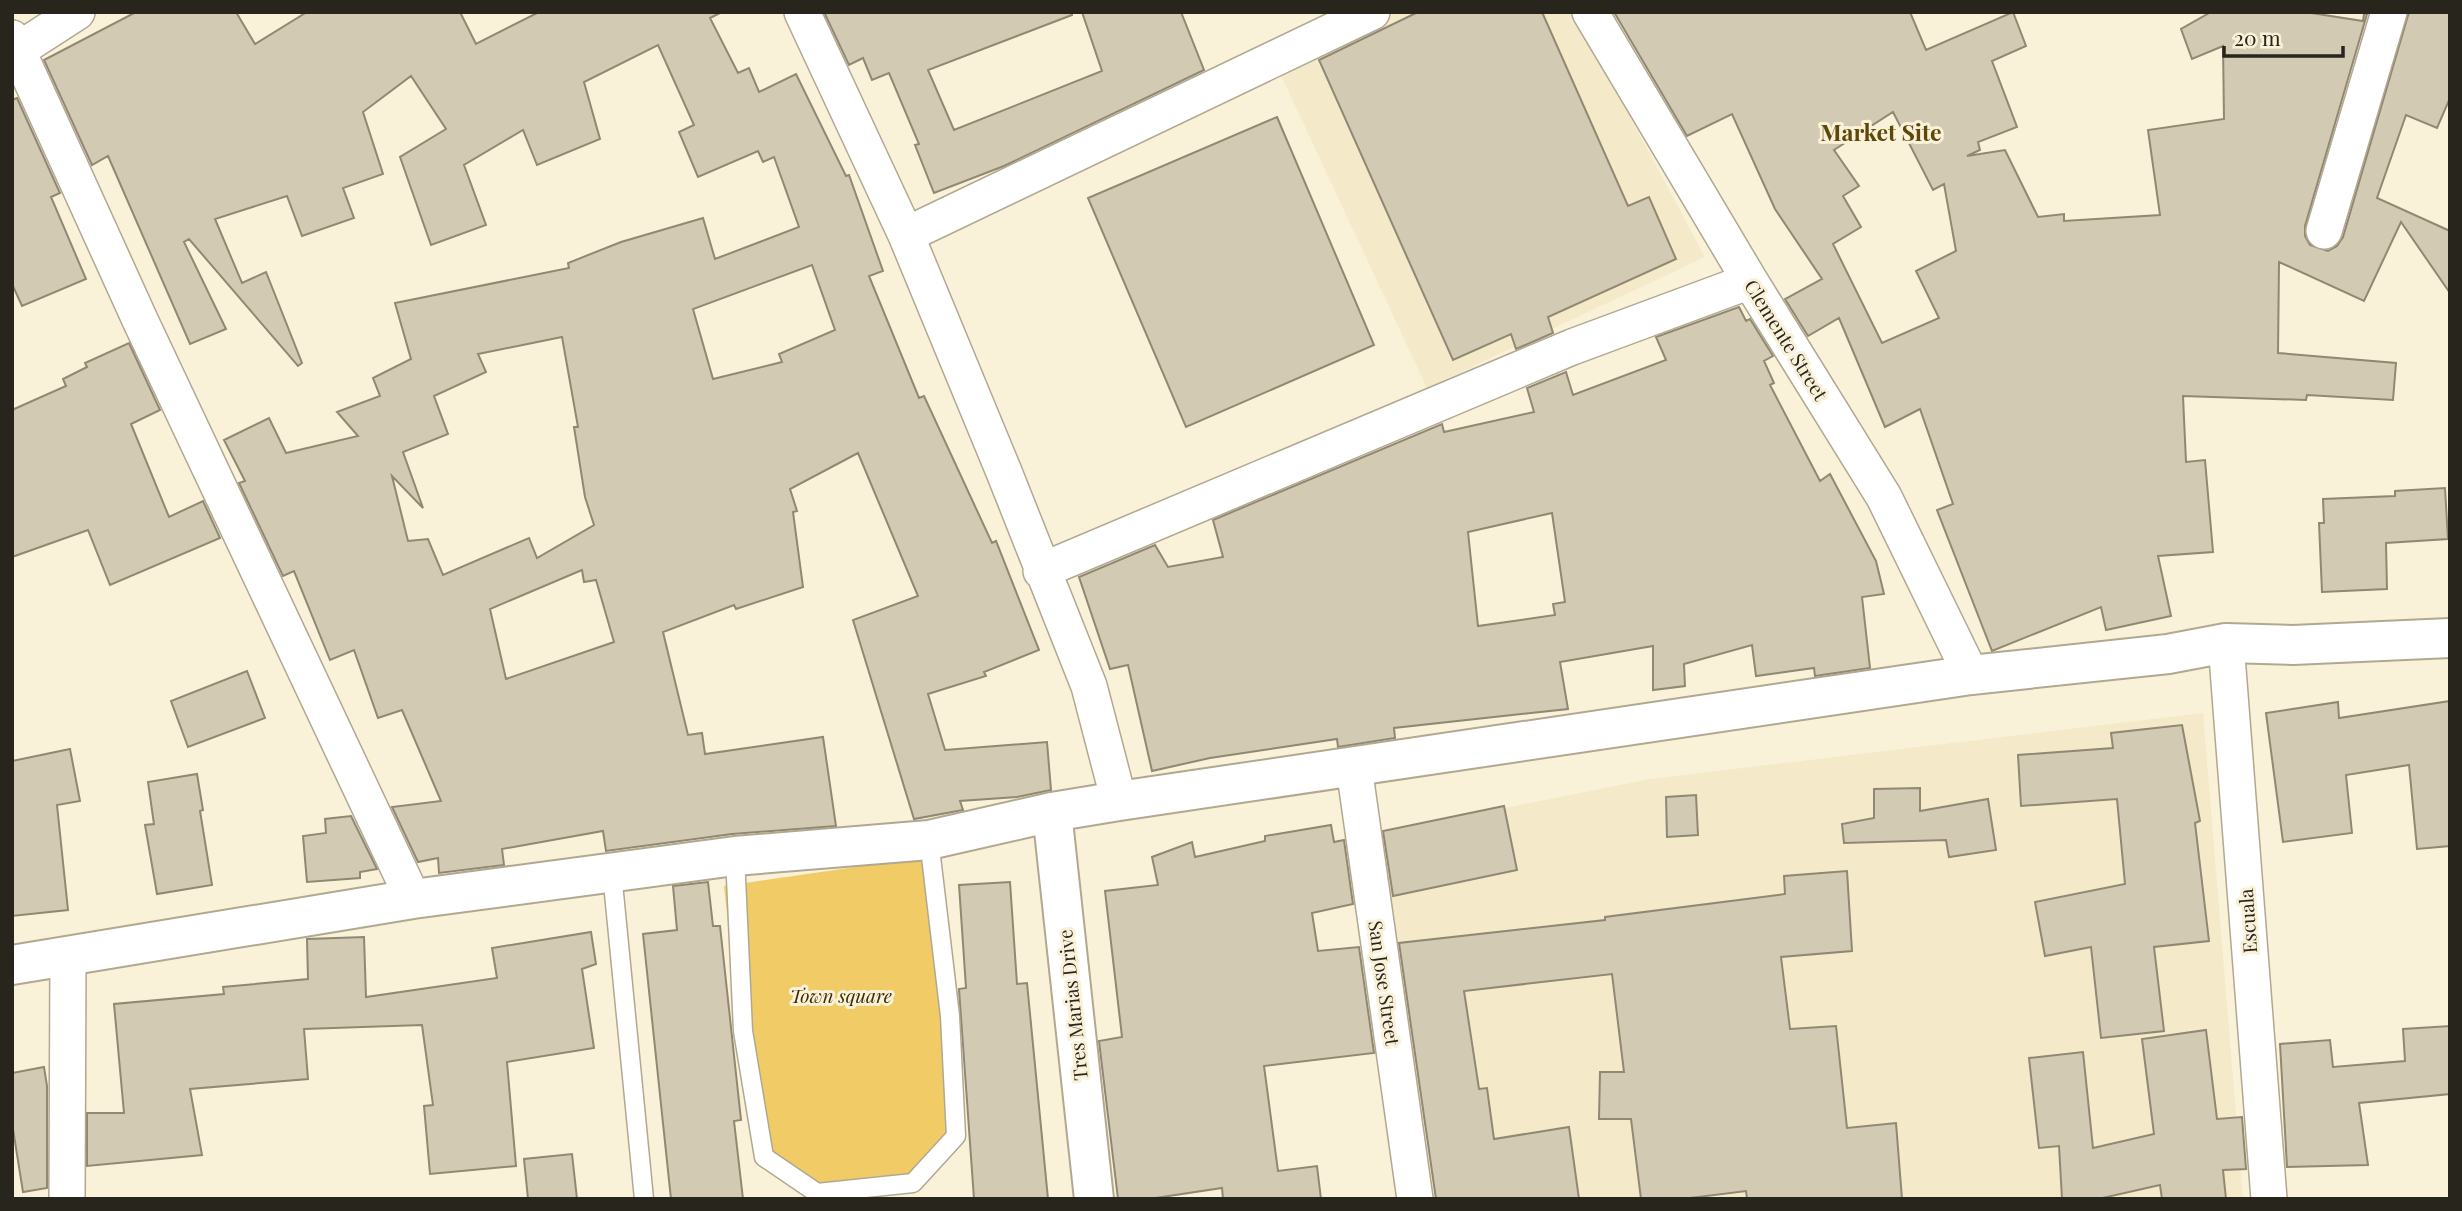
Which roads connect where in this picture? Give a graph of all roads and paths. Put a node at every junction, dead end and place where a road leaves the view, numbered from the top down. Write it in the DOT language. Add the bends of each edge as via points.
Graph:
graph roads {
  1 [pos="77,12"];
  2 [pos="802,12"];
  3 [pos="1372,12"];
  4 [pos="1590,12"];
  5 [pos="2389,12"];
  6 [pos="14,48"];
  7 [pos="2324,231"];
  8 [pos="906,235"];
  9 [pos="1750,281"];
  10 [pos="1041,571"];
  11 [pos="2450,639"];
  12 [pos="2226,643"];
  13 [pos="1971,675"];
  14 [pos="1354,767"];
  15 [pos="1119,801"];
  16 [pos="1052,812"];
  17 [pos="929,840"];
  18 [pos="735,856"];
  19 [pos="612,873"];
  20 [pos="412,900"];
  21 [pos="68,956"];
  22 [pos="12,965"];
  23 [pos="67,1199"];
  24 [pos="644,1199"];
  25 [pos="1094,1199"];
  26 [pos="1415,1199"];
  27 [pos="2269,1199"];
  1 -- 6 [label="street"];
  2 -- 8 [label="street"];
  3 -- 8 [label="street"];
  4 -- 9 [label="street, Clemente Street"];
  5 -- 7 [label="street"];
  6 -- 20 [label="street"];
  8 -- 10 [label="street"];
  9 -- 10 [label="street" via="1572,347"];
  9 -- 13 [label="street, Clemente Street" via="1884,497"];
  10 -- 15 [label="street" via="1089,686"];
  11 -- 12 [label="main road"];
  12 -- 13 [label="main road" via="2168,654"];
  12 -- 27 [label="street, Escuala"];
  13 -- 14 [label="main road"];
  14 -- 15 [label="main road"];
  14 -- 26 [label="street, San Jose Street"];
  15 -- 16 [label="main road"];
  16 -- 17 [label="main road"];
  16 -- 25 [label="main road, Tres Marias Drive"];
  17 -- 18 [label="main road"];
  17 -- 18 [label="lane" via="950,1016 956,1136 913,1183 817,1193 764,1157 743,1031"];
  18 -- 19 [label="main road"];
  19 -- 20 [label="main road"];
  19 -- 24 [label="lane"];
  20 -- 21 [label="main road"];
  21 -- 22 [label="main road"];
  21 -- 23 [label="street"];
}
